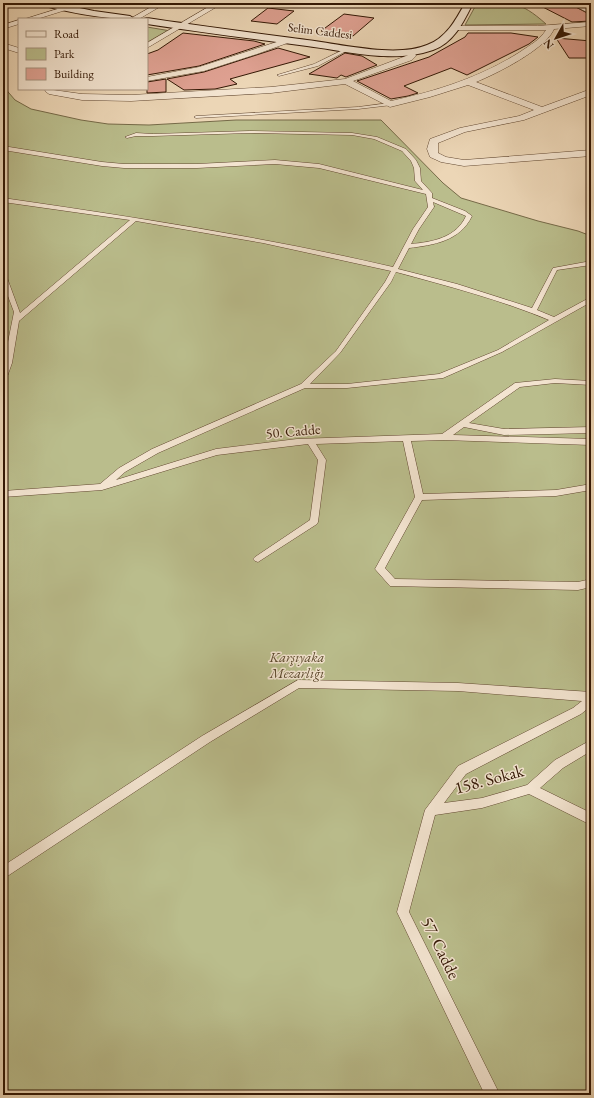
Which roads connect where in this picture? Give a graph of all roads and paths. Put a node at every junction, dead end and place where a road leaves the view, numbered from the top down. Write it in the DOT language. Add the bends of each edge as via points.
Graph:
graph roads {
  1 [pos="44,3"];
  2 [pos="163,3"];
  3 [pos="220,3"];
  4 [pos="469,3"];
  5 [pos="572,3"];
  6 [pos="66,8"];
  7 [pos="591,12"];
  8 [pos="31,18"];
  9 [pos="124,18"];
  10 [pos="136,18"];
  11 [pos="148,21"];
  12 [pos="18,22"];
  13 [pos="591,24"];
  14 [pos="3,26"];
  15 [pos="181,26"];
  16 [pos="550,27"];
  17 [pos="456,28"];
  18 [pos="289,41"];
  19 [pos="3,45"];
  20 [pos="148,45"];
  21 [pos="350,48"];
  22 [pos="18,51"];
  23 [pos="411,52"];
  24 [pos="279,75"];
  25 [pos="148,79"];
  26 [pos="346,81"];
  27 [pos="469,82"];
  28 [pos="49,91"];
  29 [pos="591,92"];
  30 [pos="390,104"];
  31 [pos="542,110"];
  32 [pos="196,116"];
  33 [pos="127,137"];
  34 [pos="3,148"];
  35 [pos="588,155"];
  36 [pos="430,196"];
  37 [pos="3,200"];
  38 [pos="135,219"];
  39 [pos="407,246"];
  40 [pos="591,263"];
  41 [pos="395,269"];
  42 [pos="3,275"];
  43 [pos="591,299"];
  44 [pos="580,305"];
  45 [pos="591,308"];
  46 [pos="534,312"];
  47 [pos="555,320"];
  48 [pos="15,321"];
  49 [pos="3,377"];
  50 [pos="591,383"];
  51 [pos="304,386"];
  52 [pos="463,424"];
  53 [pos="591,430"];
  54 [pos="444,437"];
  55 [pos="407,439"];
  56 [pos="311,442"];
  57 [pos="591,442"];
  58 [pos="102,487"];
  59 [pos="591,487"];
  60 [pos="3,494"];
  61 [pos="419,498"];
  62 [pos="258,559"];
  63 [pos="591,583"];
  64 [pos="591,697"];
  65 [pos="591,700"];
  66 [pos="591,745"];
  67 [pos="530,789"];
  68 [pos="431,810"];
  69 [pos="591,819"];
  70 [pos="3,873"];
  71 [pos="493,1095"];
  1 -- 6 [label="main road"];
  2 -- 10 [label="street"];
  3 -- 15 [label="street"];
  4 -- 17 [label="main road, Selim Caddesi"];
  5 -- 7 [label="street"];
  6 -- 8 [label="street"];
  6 -- 9 [label="main road"];
  11 -- 15 [label="main road, Selim Caddesi"];
  12 -- 14 [label="street"];
  13 -- 16 [label="street"];
  15 -- 18 [label="main road, Selim Caddesi"];
  15 -- 20 [label="street"];
  16 -- 17 [label="street"];
  16 -- 27 [label="street" via="544,38 510,63"];
  17 -- 23 [label="main road, Selim Caddesi" via="438,44"];
  18 -- 21 [label="main road, Selim Caddesi"];
  18 -- 25 [label="street" via="214,66"];
  19 -- 22 [label="street"];
  21 -- 23 [label="main road, Selim Caddesi"];
  21 -- 24 [label="lane" via="316,65"];
  23 -- 26 [label="street" via="412,56 409,58"];
  26 -- 28 [label="street" via="271,90 131,98 82,97"];
  26 -- 30 [label="street"];
  27 -- 30 [label="street"];
  27 -- 31 [label="street"];
  29 -- 31 [label="street"];
  30 -- 32 [label="lane" via="358,108"];
  31 -- 35 [label="street" via="522,118 463,130 433,141 433,155 444,160 464,163"];
  33 -- 36 [label="lane" via="136,134 153,136 250,132 352,134 374,138 404,150 418,168 418,181"];
  34 -- 36 [label="lane" via="124,166 275,162 319,166"];
  36 -- 39 [label="lane" via="431,207"];
  36 -- 39 [label="lane" via="469,216 466,224 459,231 442,239"];
  37 -- 38 [label="lane"];
  38 -- 41 [label="lane" via="211,231"];
  38 -- 48 [label="lane"];
  39 -- 41 [label="lane"];
  40 -- 46 [label="lane" via="555,269"];
  41 -- 46 [label="lane" via="520,305"];
  41 -- 51 [label="lane" via="338,352"];
  42 -- 48 [label="lane" via="17,312"];
  43 -- 44 [label="lane"];
  44 -- 45 [label="lane"];
  44 -- 47 [label="lane"];
  46 -- 47 [label="lane"];
  47 -- 51 [label="lane" via="500,351 440,376 347,386"];
  48 -- 49 [label="lane"];
  50 -- 52 [label="lane" via="555,381 518,385"];
  51 -- 58 [label="lane" via="155,451 122,470"];
  52 -- 53 [label="lane" via="504,432"];
  52 -- 54 [label="lane"];
  54 -- 55 [label="lane, 50. Cadde"];
  54 -- 57 [label="lane, 50. Cadde"];
  55 -- 56 [label="lane, 50. Cadde"];
  55 -- 61 [label="lane"];
  56 -- 58 [label="lane, 50. Cadde" via="216,452"];
  56 -- 62 [label="lane" via="322,460 314,522"];
  58 -- 60 [label="lane, 50. Cadde"];
  59 -- 61 [label="lane" via="556,493"];
  61 -- 63 [label="lane" via="380,569 393,583 578,586"];
  64 -- 70 [label="lane" via="458,687 298,684 206,739"];
  65 -- 68 [label="lane" via="577,711 462,770"];
  66 -- 67 [label="lane, 158. Sokak" via="559,764"];
  67 -- 68 [label="lane, 158. Sokak" via="482,803"];
  67 -- 69 [label="lane"];
  68 -- 71 [label="lane, 57. Cadde" via="403,912"];
}
